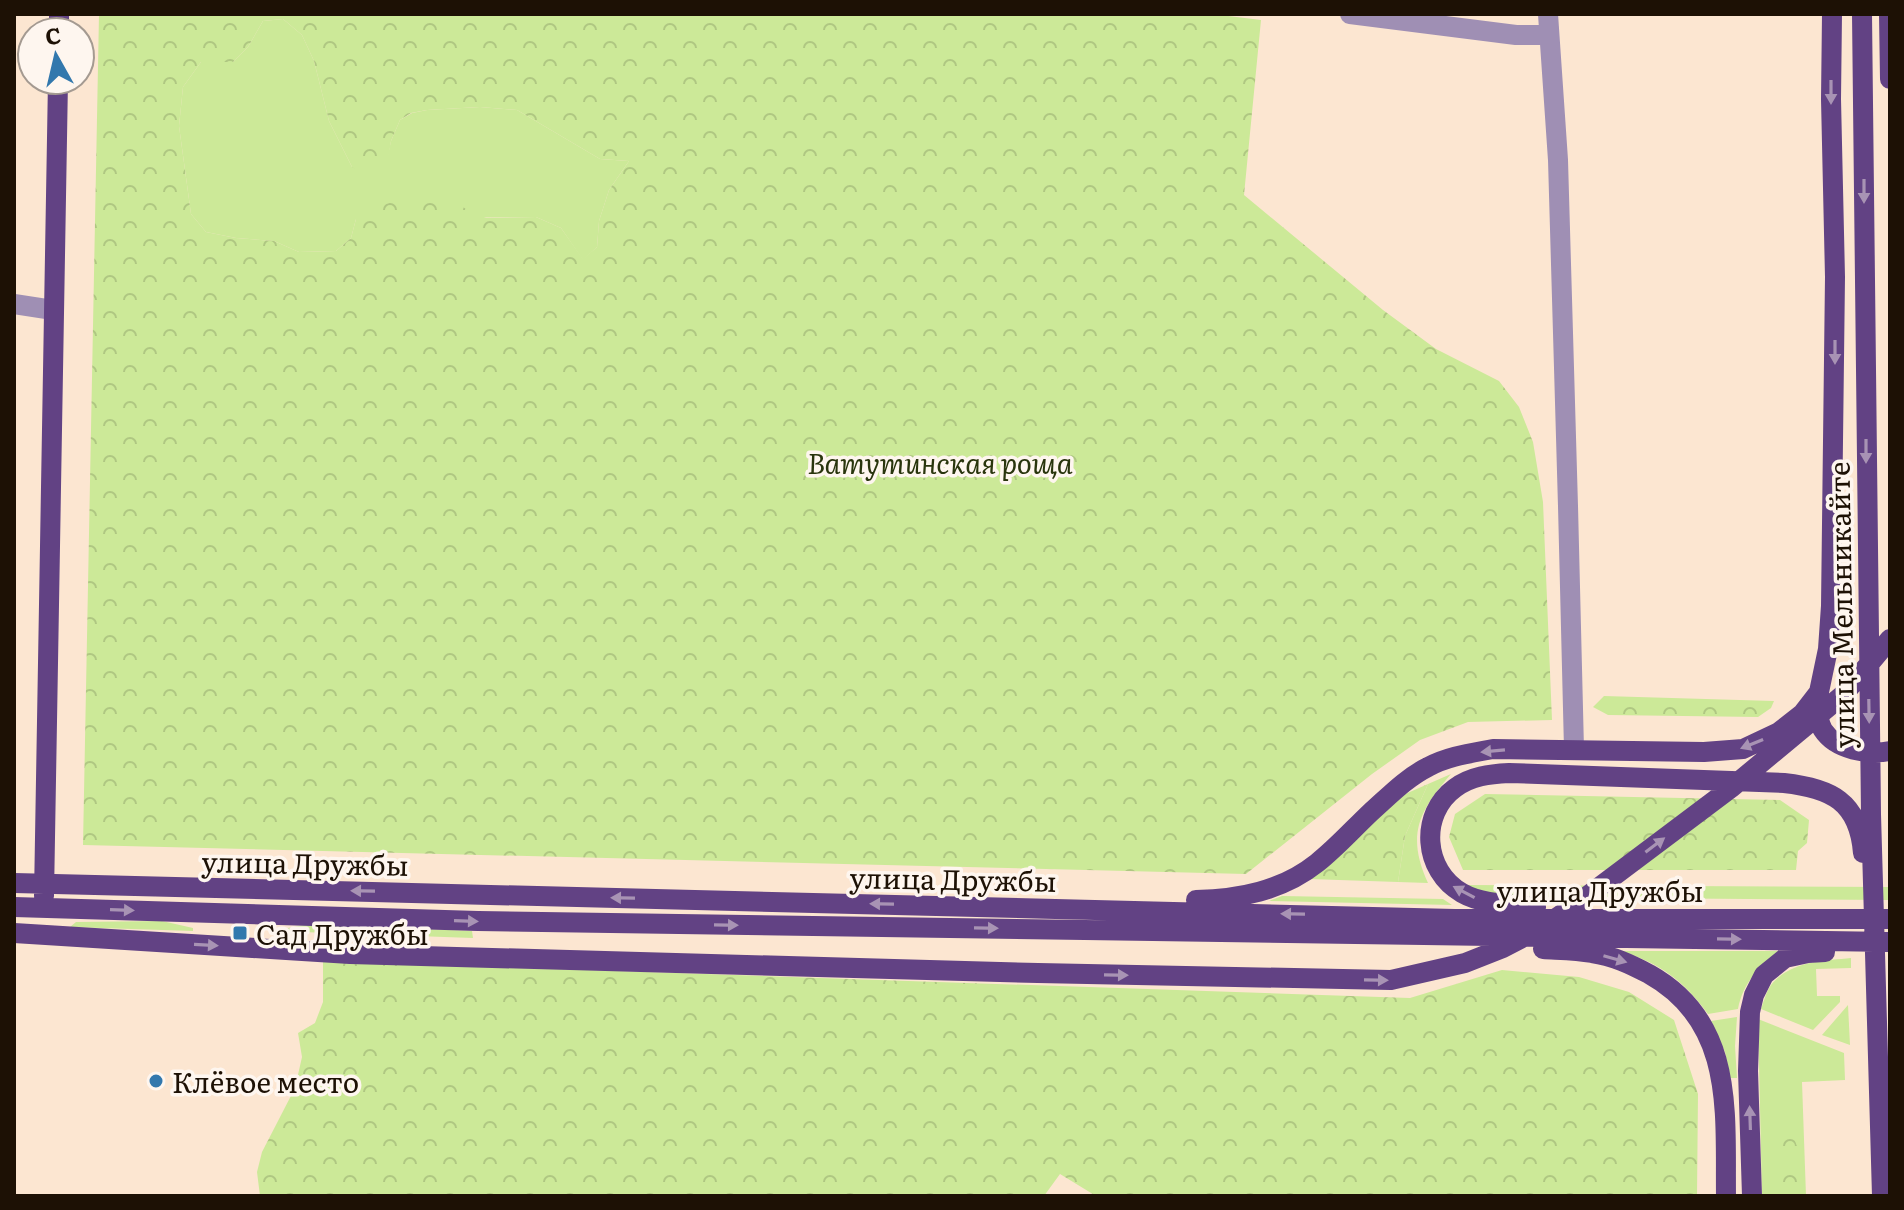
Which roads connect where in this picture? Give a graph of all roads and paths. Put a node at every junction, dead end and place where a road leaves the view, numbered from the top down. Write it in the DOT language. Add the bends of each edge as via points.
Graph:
graph roads {
  1 [pos="1350,14"];
  2 [pos="1832,14"];
  3 [pos="1889,21"];
  4 [pos="1862,22"];
  5 [pos="1548,24"];
  6 [pos="1890,79"];
  7 [pos="58,96"];
  8 [pos="14,304"];
  9 [pos="53,310"];
  10 [pos="1890,639"];
  11 [pos="1819,692"];
  12 [pos="1574,749"];
  13 [pos="1890,751"];
  14 [pos="14,883"];
  15 [pos="44,883"];
  16 [pos="1873,895"];
  17 [pos="14,907"];
  18 [pos="44,907"];
  19 [pos="1100,909"];
  20 [pos="1623,918"];
  21 [pos="1890,919"];
  22 [pos="14,933"];
  23 [pos="1455,935"];
  24 [pos="45,936"];
  25 [pos="1888,942"];
  26 [pos="1726,1196"];
  27 [pos="1752,1196"];
  28 [pos="1882,1196"];
  1 -- 5 [label="street" via="1516,35"];
  2 -- 11 [label="main road, one-way" via="1831,606"];
  3 -- 6 [label="main road"];
  4 -- 16 [label="main road, улица Мельникайте, one-way"];
  5 -- 12 [label="street" via="1558,175"];
  7 -- 9 [label="main road"];
  8 -- 9 [label="street"];
  9 -- 15 [label="main road"];
  24 -- 10 [label="main road, one-way" via="350,954 1391,980 1465,963 1555,919 1731,788 1844,694"];
  11 -- 12 [label="main road, one-way" via="1779,732 1743,749"];
  11 -- 13 [label="main road" via="1818,716 1832,738 1858,751"];
  12 -- 19 [label="main road, one-way" via="1493,749 1430,766 1398,787 1316,864 1265,891"];
  14 -- 15 [label="main road, улица Дружбы"];
  15 -- 18 [label="main road"];
  19 -- 15 [label="main road, улица Дружбы, one-way"];
  20 -- 16 [label="main road, one-way" via="1462,893 1434,863 1429,828 1435,813 1454,788 1487,774 1808,785 1829,792 1853,818"];
  16 -- 28 [label="main road, улица Мельникайте"];
  17 -- 18 [label="main road, улица Дружбы"];
  18 -- 23 [label="main road, улица Дружбы, one-way" via="478,921"];
  18 -- 24 [label="main road"];
  20 -- 19 [label="main road, улица Дружбы, one-way"];
  20 -- 21 [label="main road, улица Дружбы"];
  22 -- 24 [label="main road"];
  23 -- 25 [label="main road, улица Дружбы, one-way"];
  23 -- 26 [label="main road, one-way" via="1624,960 1688,1003 1713,1045 1722,1082"];
  27 -- 25 [label="main road, one-way" via="1750,1012 1764,975 1785,958"];
}
